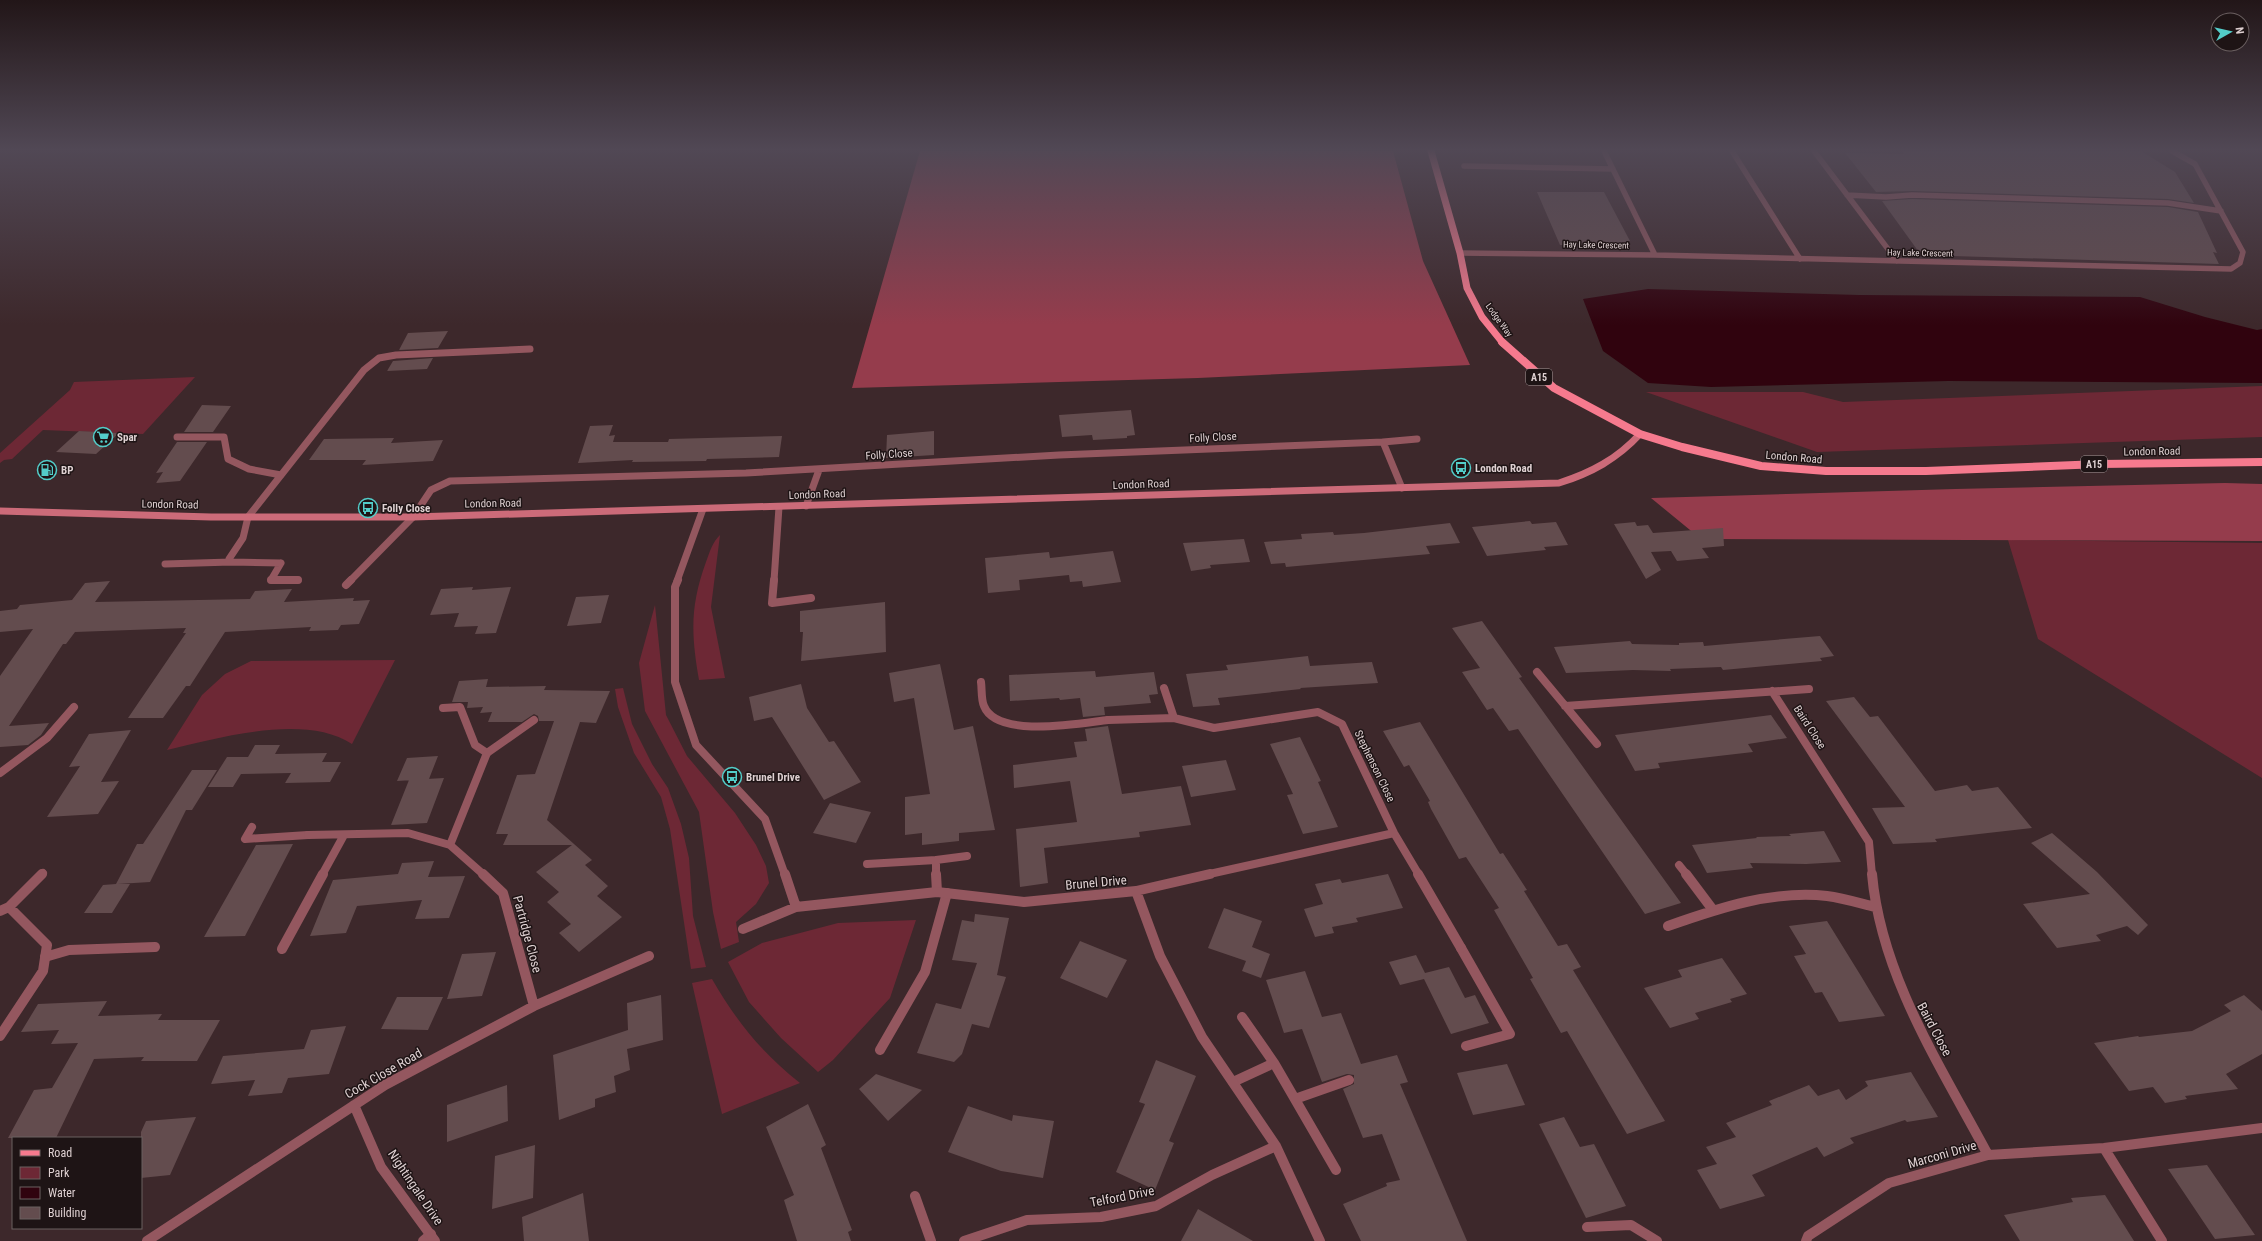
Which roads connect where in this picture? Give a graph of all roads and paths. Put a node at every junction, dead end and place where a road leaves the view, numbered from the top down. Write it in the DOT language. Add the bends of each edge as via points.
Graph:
graph roads {
  1 [pos="1447,209"];
  2 [pos="1632,209"];
  3 [pos="1768,209"];
  4 [pos="1857,209"];
  5 [pos="2207,209"];
  6 [pos="2221,211"];
  7 [pos="1460,253"];
  8 [pos="1655,255"];
  9 [pos="1800,259"];
  10 [pos="1897,261"];
  11 [pos="530,349"];
  12 [pos="1640,434"];
  13 [pos="177,437"];
  14 [pos="1417,439"];
  15 [pos="1383,442"];
  16 [pos="2262,462"];
  17 [pos="819,470"];
  18 [pos="281,475"];
  19 [pos="1402,488"];
  20 [pos="806,506"];
  21 [pos="779,507"];
  22 [pos="703,510"];
  23 [pos="0,511"];
  24 [pos="248,517"];
  25 [pos="413,517"];
  26 [pos="231,562"];
  27 [pos="165,564"];
  28 [pos="298,580"];
  29 [pos="346,585"];
  30 [pos="811,598"];
  31 [pos="1536,672"];
  32 [pos="981,682"];
  33 [pos="1164,688"];
  34 [pos="1809,689"];
  35 [pos="1772,691"];
  36 [pos="1565,706"];
  37 [pos="74,707"];
  38 [pos="443,708"];
  39 [pos="1174,718"];
  40 [pos="534,720"];
  41 [pos="1597,744"];
  42 [pos="487,753"];
  43 [pos="0,773"];
  44 [pos="252,827"];
  45 [pos="1394,833"];
  46 [pos="344,835"];
  47 [pos="450,845"];
  48 [pos="967,856"];
  49 [pos="936,860"];
  50 [pos="867,864"];
  51 [pos="1679,865"];
  52 [pos="43,873"];
  53 [pos="1136,891"];
  54 [pos="942,892"];
  55 [pos="796,907"];
  56 [pos="1875,907"];
  57 [pos="4,909"];
  58 [pos="1713,910"];
  59 [pos="1668,926"];
  60 [pos="743,929"];
  61 [pos="154,948"];
  62 [pos="282,949"];
  63 [pos="649,956"];
  64 [pos="45,957"];
  65 [pos="534,1006"];
  66 [pos="1242,1017"];
  67 [pos="0,1036"];
  68 [pos="1466,1046"];
  69 [pos="880,1050"];
  70 [pos="1274,1063"];
  71 [pos="1349,1080"];
  72 [pos="1233,1082"];
  73 [pos="1295,1099"];
  74 [pos="354,1105"];
  75 [pos="2262,1128"];
  76 [pos="1276,1146"];
  77 [pos="2104,1148"];
  78 [pos="1988,1155"];
  79 [pos="1336,1170"];
  80 [pos="915,1196"];
  81 [pos="1587,1227"];
  82 [pos="430,1239"];
  83 [pos="147,1241"];
  84 [pos="931,1241"];
  85 [pos="964,1241"];
  86 [pos="1320,1241"];
  87 [pos="1658,1241"];
  88 [pos="1806,1241"];
  89 [pos="2162,1241"];
  1 -- 7 [label="main road, Lodge Way / A15"];
  2 -- 8 [label="street"];
  3 -- 9 [label="street"];
  4 -- 10 [label="street"];
  5 -- 6 [label="street"];
  6 -- 10 [label="street, Hay Lake Crescent" via="2243,252 2240,263 2231,270"];
  7 -- 8 [label="street, Hay Lake Crescent"];
  7 -- 12 [label="main road, Lodge Way / A15" via="1467,288 1482,317 1507,348 1554,388"];
  8 -- 9 [label="street, Hay Lake Crescent"];
  9 -- 10 [label="street, Hay Lake Crescent"];
  11 -- 18 [label="street" via="396,354 379,358 364,370"];
  12 -- 16 [label="main road, London Road / A15" via="1761,466 1826,471 1926,471 2100,464"];
  12 -- 19 [label="main road, London Road" via="1627,449 1593,472 1558,483"];
  13 -- 18 [label="street" via="224,438 228,459 248,469"];
  14 -- 15 [label="street, Folly Close"];
  15 -- 17 [label="street, Folly Close" via="1066,455"];
  15 -- 19 [label="street"];
  17 -- 20 [label="street"];
  17 -- 25 [label="street, Folly Close" via="450,481 436,485 428,492"];
  18 -- 24 [label="street"];
  19 -- 20 [label="main road, London Road"];
  20 -- 21 [label="main road, London Road"];
  21 -- 22 [label="main road, London Road"];
  21 -- 30 [label="street" via="772,603"];
  22 -- 25 [label="main road, London Road"];
  22 -- 55 [label="street" via="675,587 675,682 696,745 765,819"];
  23 -- 24 [label="main road, London Road" via="77,515"];
  24 -- 25 [label="main road, London Road"];
  24 -- 26 [label="street" via="244,538 229,558"];
  25 -- 29 [label="street, Folly Close"];
  26 -- 27 [label="street"];
  26 -- 28 [label="street" via="281,563 270,580"];
  31 -- 36 [label="street"];
  32 -- 39 [label="street, Stephenson Close" via="984,707 998,721 1038,728 1108,720"];
  33 -- 39 [label="street"];
  34 -- 35 [label="street, Baird Close"];
  35 -- 36 [label="street, Baird Close"];
  35 -- 56 [label="street, Baird Close" via="1869,842"];
  36 -- 41 [label="street"];
  37 -- 43 [label="street" via="47,738"];
  38 -- 42 [label="street" via="460,707 475,745"];
  39 -- 45 [label="street, Stephenson Close" via="1214,728 1318,712 1342,724"];
  40 -- 42 [label="street"];
  42 -- 47 [label="street"];
  44 -- 46 [label="street, Partridge Close" via="245,838 308,834"];
  45 -- 53 [label="street, Brunel Drive"];
  45 -- 68 [label="street, Stephenson Close" via="1510,1034"];
  46 -- 47 [label="street, Partridge Close" via="408,833"];
  46 -- 62 [label="street"];
  47 -- 65 [label="street, Partridge Close" via="471,861 503,893"];
  48 -- 49 [label="street"];
  49 -- 50 [label="street"];
  49 -- 54 [label="street"];
  51 -- 58 [label="street"];
  52 -- 57 [label="street"];
  53 -- 54 [label="street, Brunel Drive" via="1024,902"];
  53 -- 72 [label="street" via="1164,963 1202,1037"];
  54 -- 55 [label="street, Brunel Drive"];
  54 -- 69 [label="street" via="925,972"];
  55 -- 60 [label="street, Brunel Drive"];
  56 -- 58 [label="street" via="1828,896 1790,895"];
  56 -- 78 [label="street, Baird Close" via="1908,1006"];
  57 -- 64 [label="street" via="46,945"];
  58 -- 59 [label="street"];
  61 -- 64 [label="street" via="69,950"];
  63 -- 65 [label="street, Cock Close Road"];
  64 -- 67 [label="street" via="43,971"];
  65 -- 74 [label="street, Cock Close Road" via="385,1085"];
  66 -- 70 [label="street"];
  70 -- 72 [label="street"];
  70 -- 73 [label="street"];
  71 -- 73 [label="street"];
  72 -- 76 [label="street"];
  73 -- 79 [label="street"];
  74 -- 82 [label="street, Nightingale Drive" via="382,1167"];
  74 -- 83 [label="street, Cock Close Road"];
  75 -- 77 [label="street, Marconi Drive"];
  76 -- 85 [label="street, Telford Drive" via="1212,1175 1156,1206 1101,1217 1028,1220"];
  76 -- 86 [label="street"];
  77 -- 78 [label="street, Marconi Drive"];
  77 -- 89 [label="street"];
  78 -- 88 [label="street, Marconi Drive" via="1889,1183 1808,1236"];
  80 -- 84 [label="street"];
  81 -- 87 [label="street" via="1631,1225"];
}
